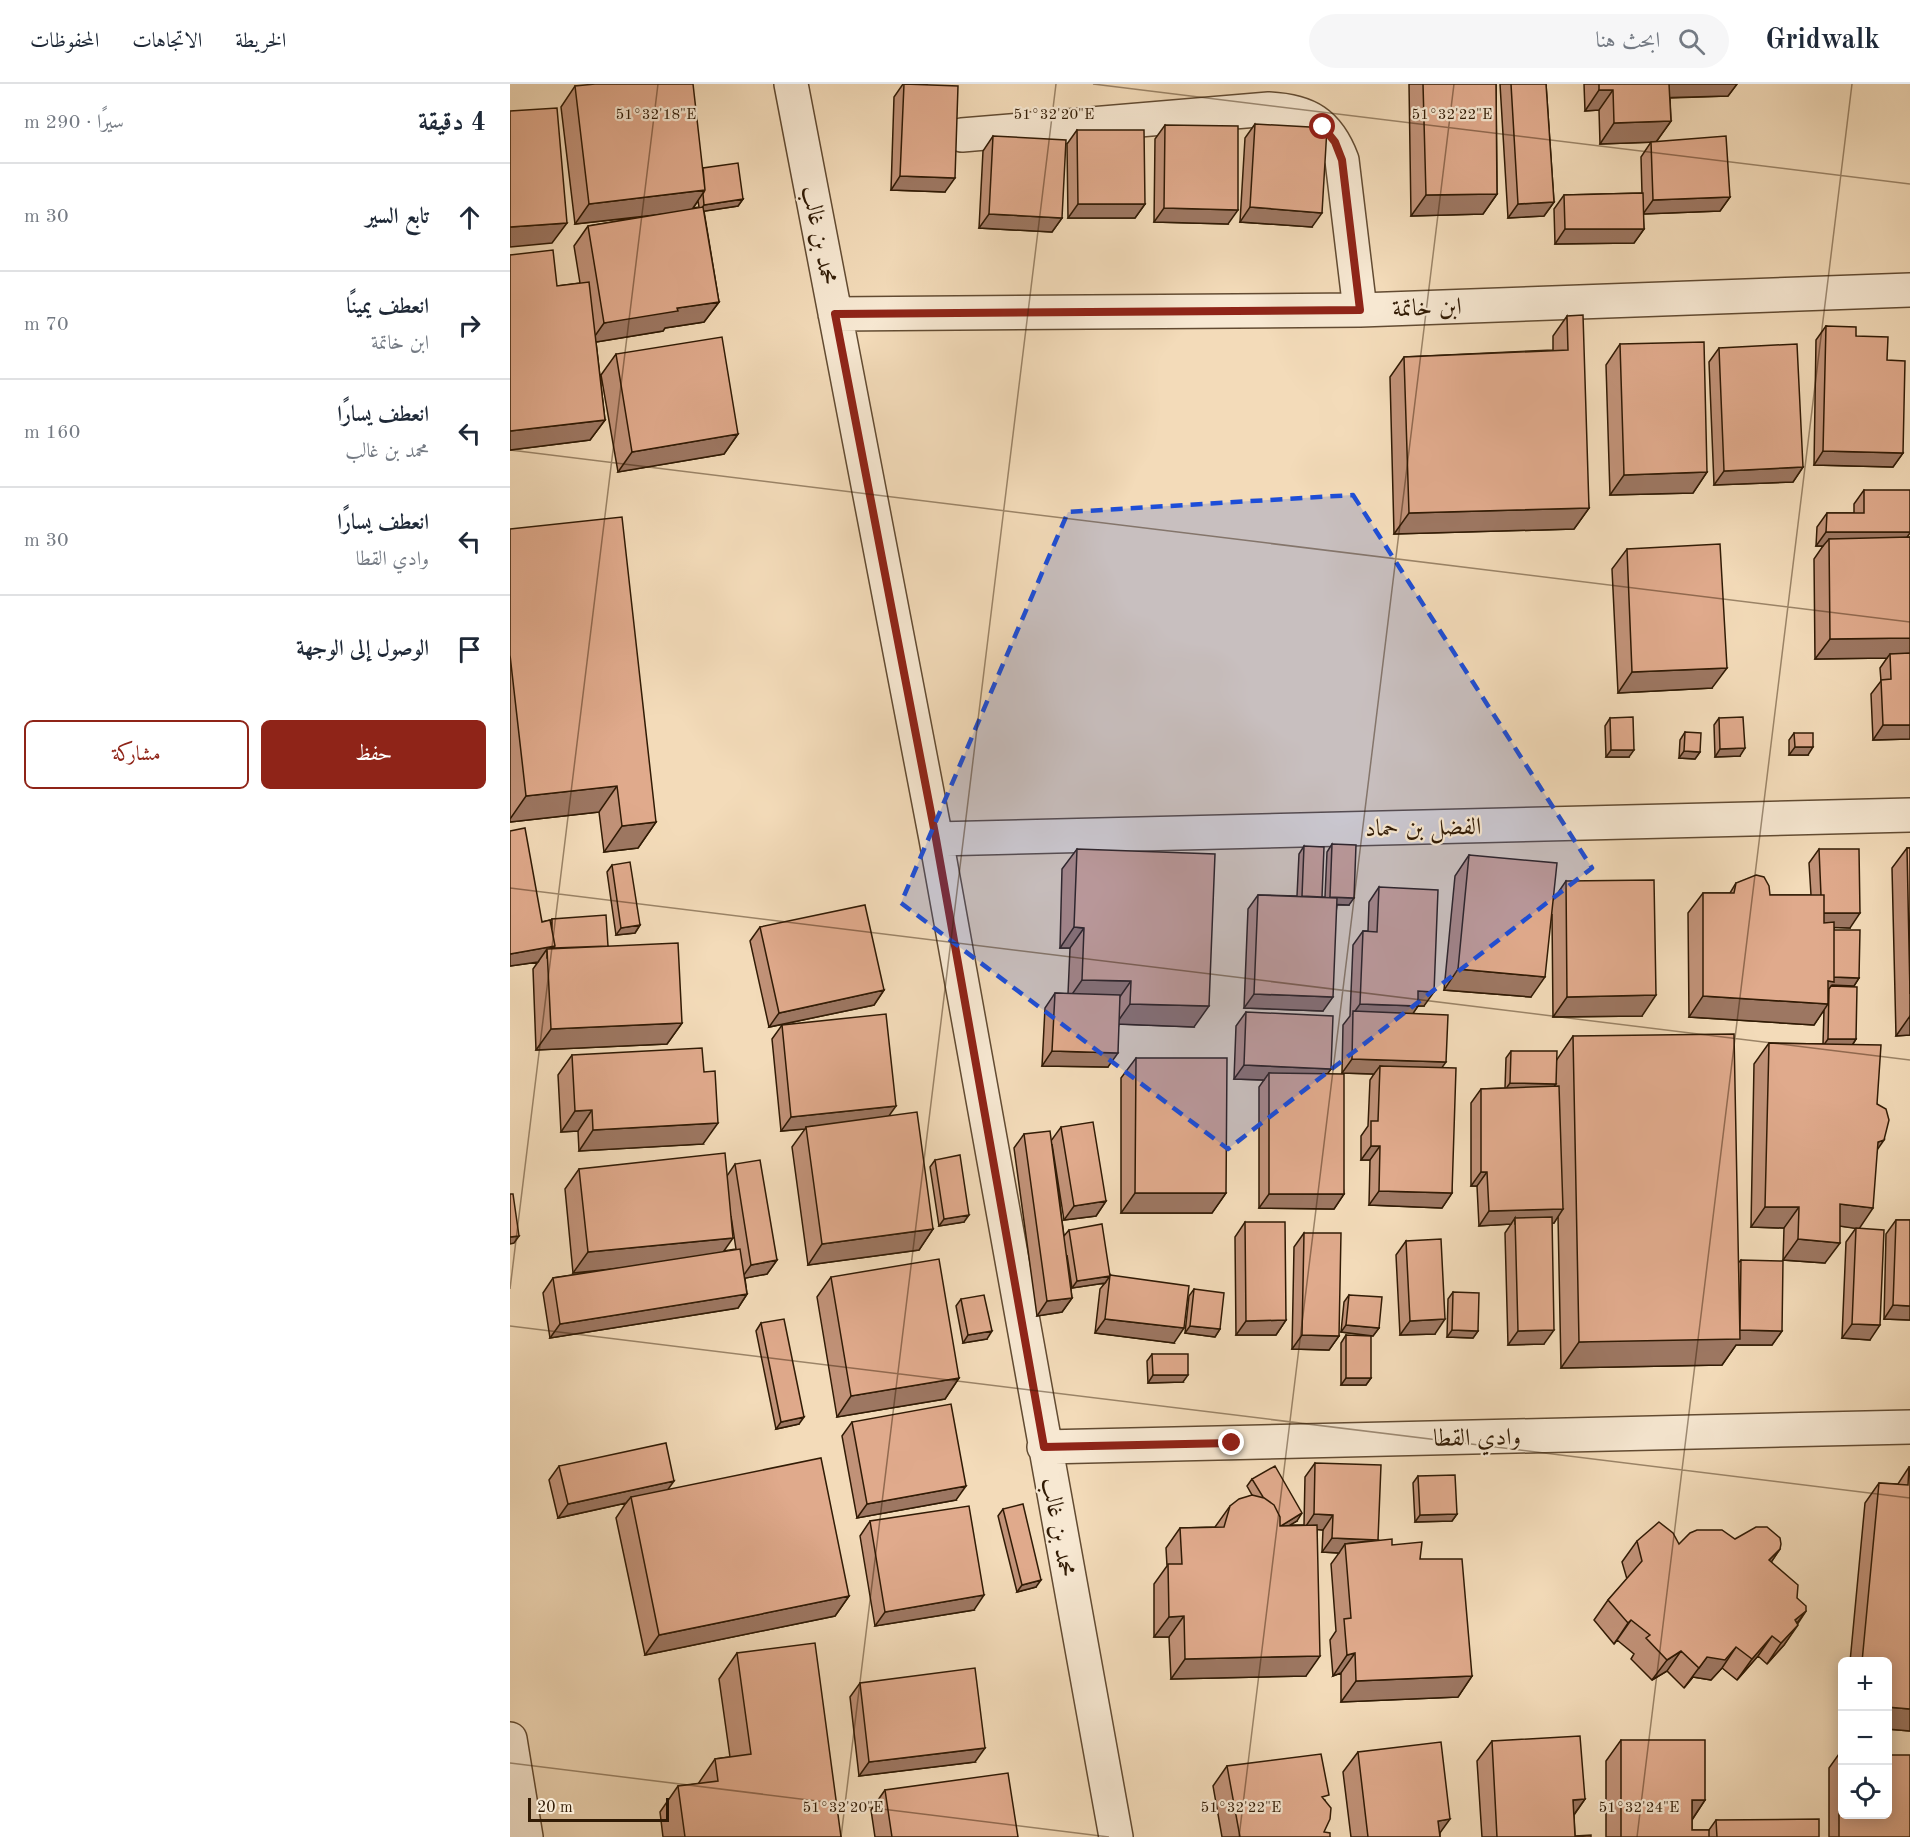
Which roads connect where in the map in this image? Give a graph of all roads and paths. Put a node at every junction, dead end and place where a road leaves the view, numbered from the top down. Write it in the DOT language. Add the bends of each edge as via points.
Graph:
graph roads {
  1 [pos="791,84"];
  2 [pos="962,135"];
  3 [pos="1910,290"];
  4 [pos="1360,310"];
  5 [pos="835,314"];
  6 [pos="1910,815"];
  7 [pos="936,839"];
  8 [pos="1910,1427"];
  9 [pos="1044,1447"];
  10 [pos="510,1739"];
  11 [pos="526,1837"];
  12 [pos="1116,1837"];
  1 -- 5 [label="street, محمد بن غالب"];
  2 -- 4 [label="street" via="1269,109 1307,116 1335,142 1342,160"];
  3 -- 4 [label="street, ابن خاتمة"];
  4 -- 5 [label="street, ابن خاتمة"];
  5 -- 7 [label="street, محمد بن غالب"];
  6 -- 7 [label="street, الفضل بن حماد"];
  7 -- 9 [label="street, محمد بن غالب"];
  8 -- 9 [label="street, وادي القطا"];
  9 -- 12 [label="street, محمد بن غالب"];
  10 -- 11 [label="street"];
}
